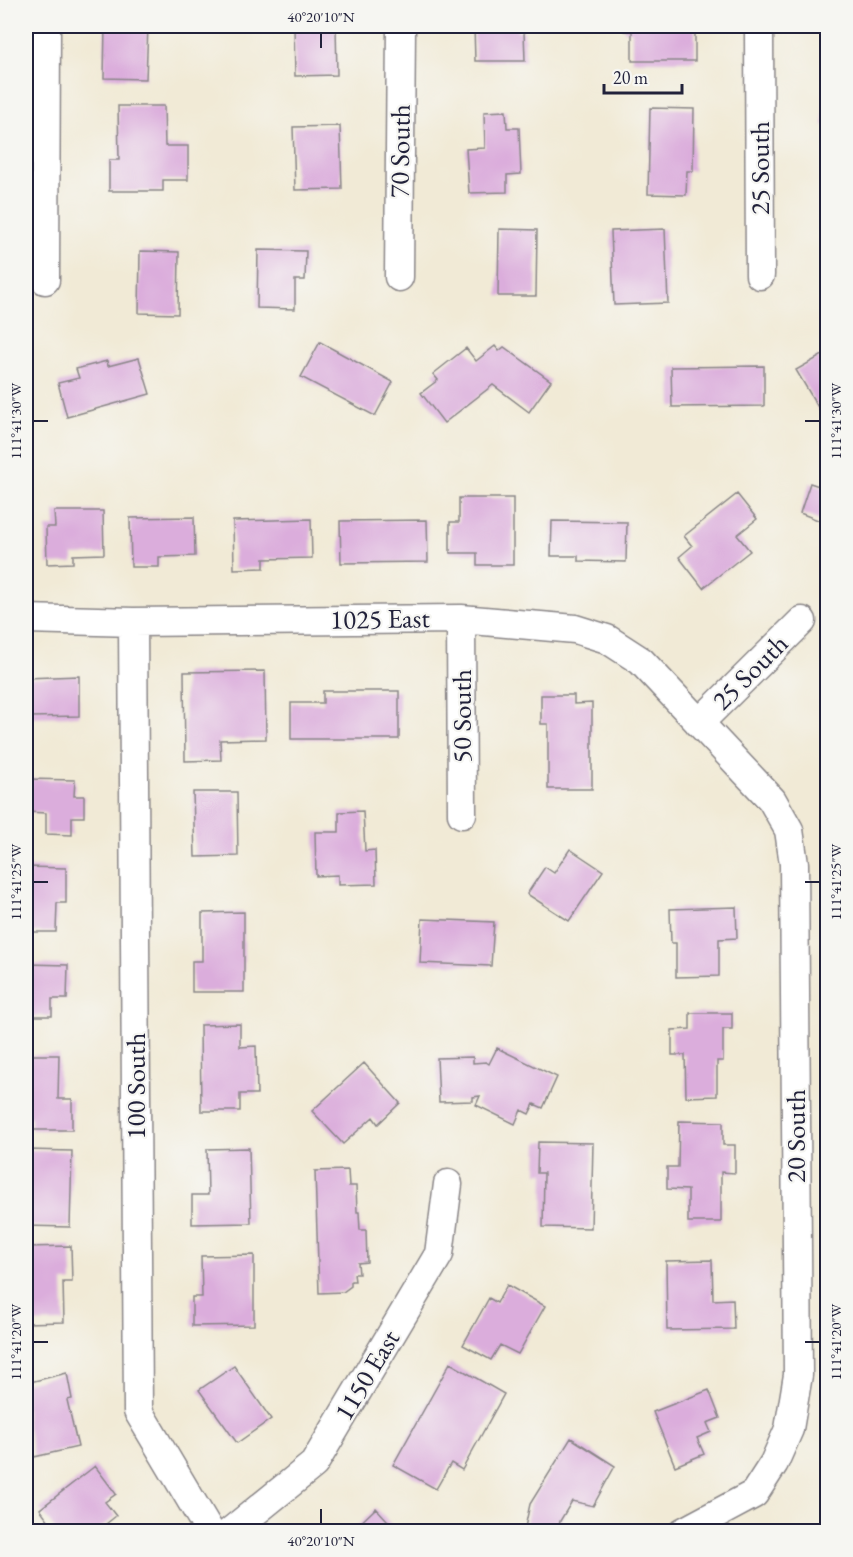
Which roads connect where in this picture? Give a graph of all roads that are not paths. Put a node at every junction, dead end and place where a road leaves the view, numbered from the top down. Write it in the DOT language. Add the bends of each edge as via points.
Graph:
graph roads {
  1 [pos="46,26"];
  2 [pos="402,26"];
  3 [pos="759,26"];
  4 [pos="760,275"];
  5 [pos="399,277"];
  6 [pos="45,280"];
  7 [pos="26,619"];
  8 [pos="461,619"];
  9 [pos="802,621"];
  10 [pos="133,622"];
  11 [pos="699,723"];
  12 [pos="462,814"];
  13 [pos="448,1184"];
  14 [pos="210,1532"];
  15 [pos="230,1532"];
  16 [pos="683,1532"];
  1 -- 6 [label="street"];
  2 -- 5 [label="street, 70 South"];
  3 -- 4 [label="street, 25 South"];
  7 -- 10 [label="street, 1025 East"];
  8 -- 10 [label="street, 1025 East"];
  8 -- 11 [label="street, 1025 East" via="575,628 607,639 641,661"];
  8 -- 12 [label="street, 50 South"];
  9 -- 11 [label="street, 25 South"];
  10 -- 14 [label="street, 100 South" via="138,1411"];
  11 -- 16 [label="street, 20 South" via="772,800 789,830 794,864 798,1375 789,1429 754,1494"];
  13 -- 15 [label="street, 1150 East" via="440,1254 314,1464"];
}
